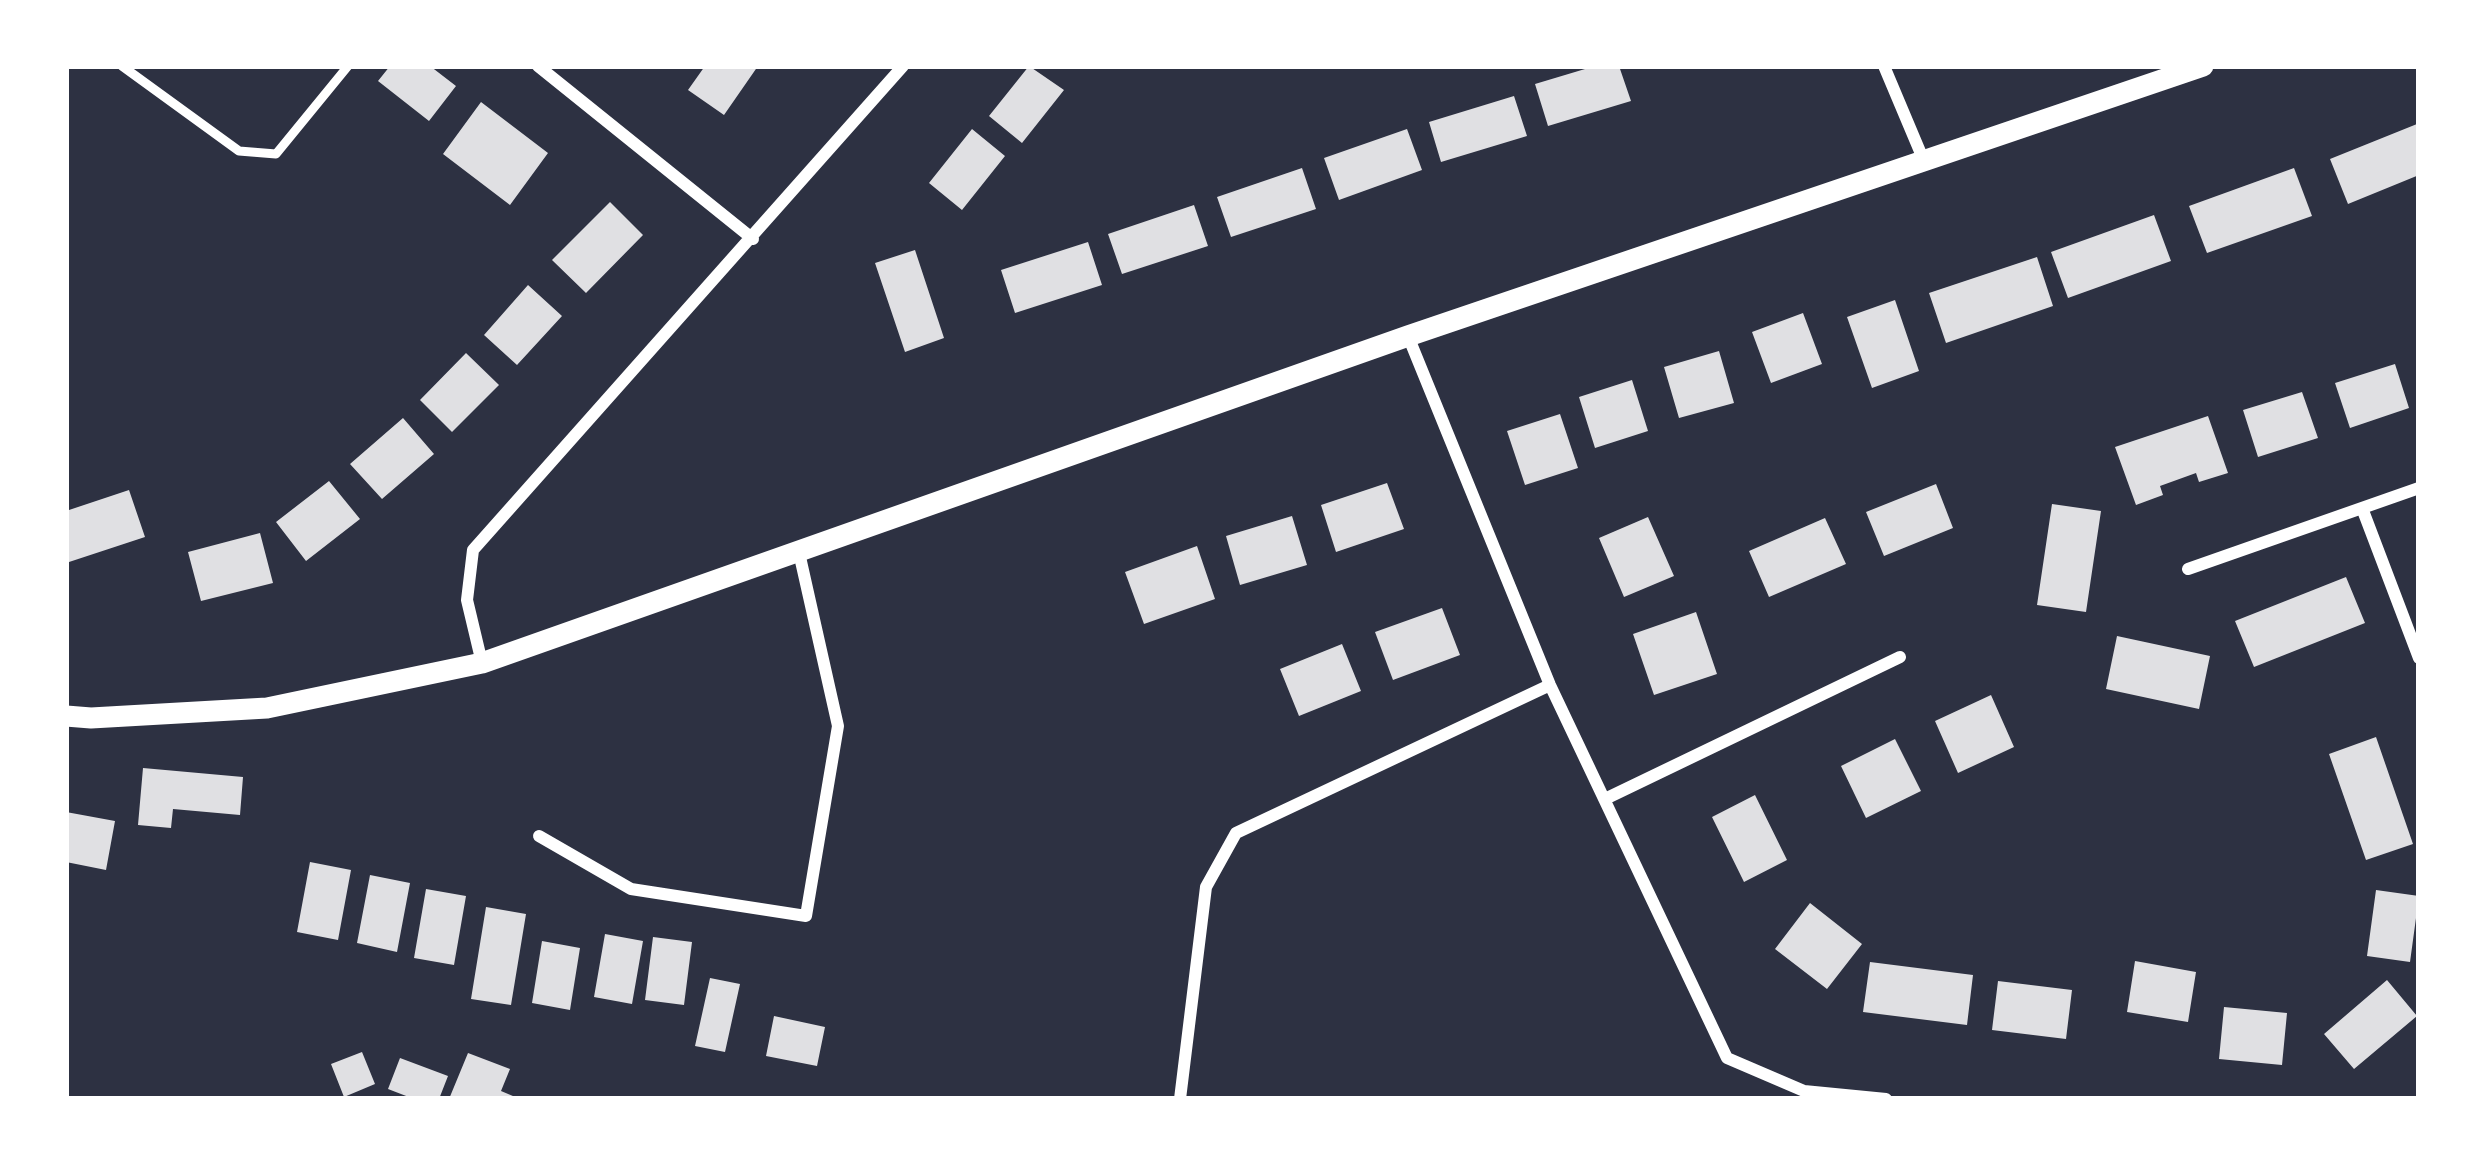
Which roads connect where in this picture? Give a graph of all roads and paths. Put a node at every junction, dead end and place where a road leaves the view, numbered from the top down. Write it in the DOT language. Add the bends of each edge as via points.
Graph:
graph roads {
  1 [pos="122,66"];
  2 [pos="348,66"];
  3 [pos="538,66"];
  4 [pos="903,66"];
  5 [pos="1884,66"];
  6 [pos="2203,66"];
  7 [pos="1924,161"];
  8 [pos="753,239"];
  9 [pos="1408,336"];
  10 [pos="2419,488"];
  11 [pos="2362,508"];
  12 [pos="798,548"];
  13 [pos="2188,569"];
  14 [pos="1900,657"];
  15 [pos="2419,658"];
  16 [pos="482,663"];
  17 [pos="1550,685"];
  18 [pos="66,716"];
  19 [pos="1605,799"];
  20 [pos="539,836"];
  21 [pos="1803,1095"];
  22 [pos="1180,1099"];
  23 [pos="1886,1099"];
  1 -- 2 [label="lane" via="239,151 276,154"];
  3 -- 8 [label="street"];
  4 -- 8 [label="street"];
  5 -- 7 [label="street"];
  6 -- 7 [label="street"];
  7 -- 9 [label="street"];
  8 -- 16 [label="street" via="473,550 467,599"];
  9 -- 12 [label="street"];
  9 -- 17 [label="street"];
  10 -- 11 [label="street"];
  11 -- 13 [label="street"];
  11 -- 15 [label="street"];
  12 -- 16 [label="street"];
  12 -- 20 [label="street" via="838,726 806,916 631,889"];
  14 -- 19 [label="street"];
  16 -- 18 [label="street" via="267,708"];
  17 -- 19 [label="street"];
  17 -- 22 [label="street" via="1236,833 1205,886"];
  19 -- 21 [label="street" via="1727,1058"];
  21 -- 23 [label="street"];
}
